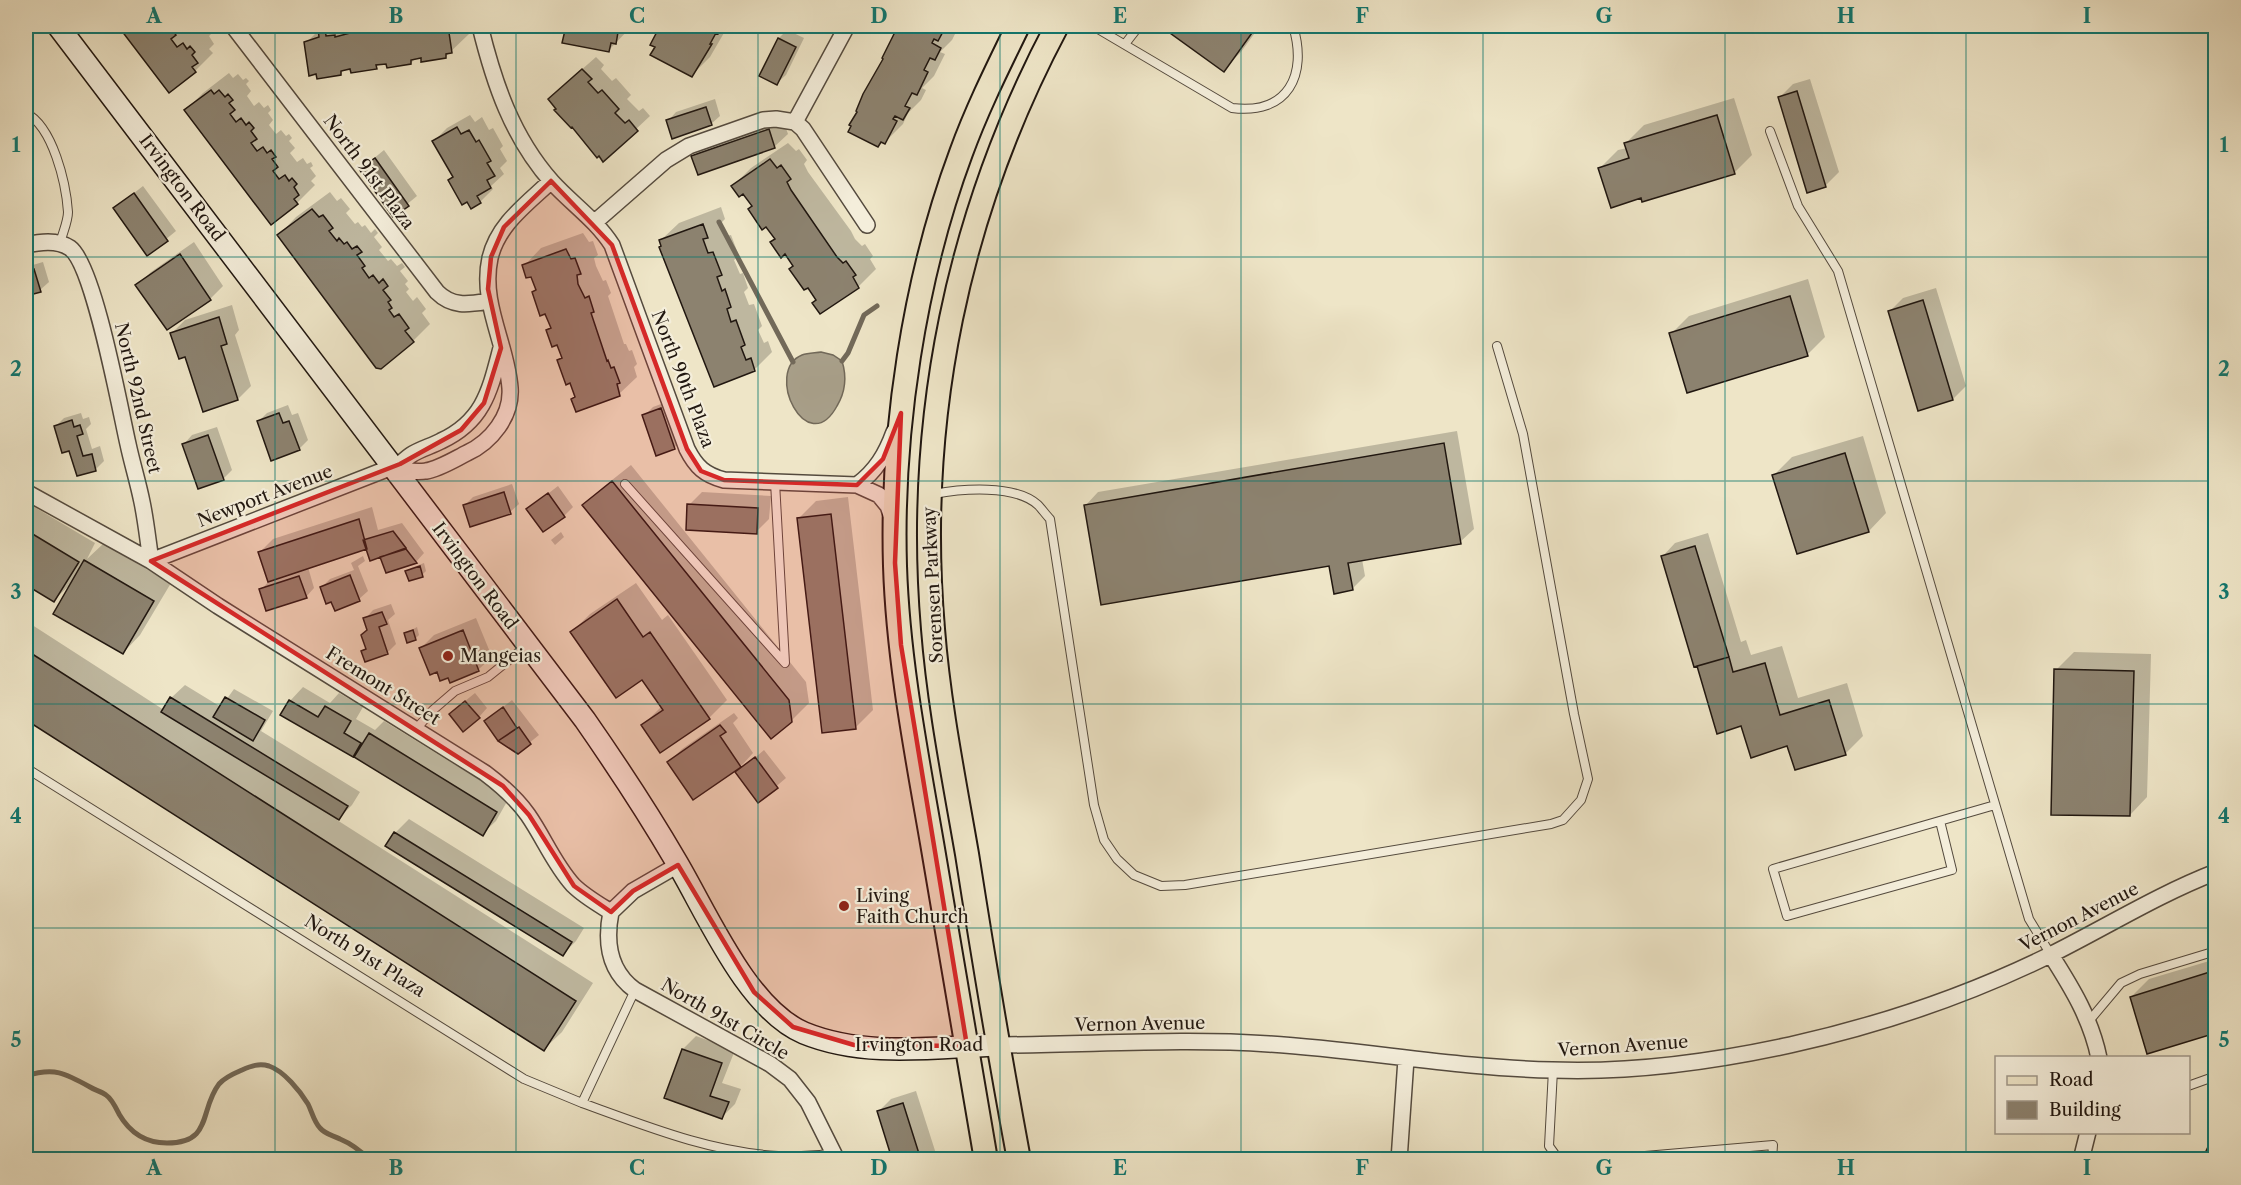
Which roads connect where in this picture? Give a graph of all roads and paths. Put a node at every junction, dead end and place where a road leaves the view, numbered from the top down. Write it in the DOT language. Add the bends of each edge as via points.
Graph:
graph roads {
  1 [pos="58,26"];
  2 [pos="480,26"];
  3 [pos="847,26"];
  4 [pos="1018,26"];
  5 [pos="1057,26"];
  6 [pos="1093,26"];
  7 [pos="1139,26"];
  8 [pos="1293,26"];
  9 [pos="238,27"];
  10 [pos="1125,44"];
  11 [pos="26,113"];
  12 [pos="795,122"];
  13 [pos="1770,131"];
  14 [pos="551,181"];
  15 [pos="595,222"];
  16 [pos="867,225"];
  17 [pos="26,245"];
  18 [pos="65,246"];
  19 [pos="490,301"];
  20 [pos="1497,346"];
  21 [pos="501,348"];
  22 [pos="901,413"];
  23 [pos="393,469"];
  24 [pos="775,482"];
  25 [pos="625,484"];
  26 [pos="857,485"];
  27 [pos="26,492"];
  28 [pos="929,495"];
  29 [pos="896,532"];
  30 [pos="151,561"];
  31 [pos="528,645"];
  32 [pos="416,729"];
  33 [pos="26,768"];
  34 [pos="1995,805"];
  35 [pos="1940,821"];
  36 [pos="678,865"];
  37 [pos="2216,872"];
  38 [pos="611,912"];
  39 [pos="2216,951"];
  40 [pos="2051,955"];
  41 [pos="635,990"];
  42 [pos="2089,1022"];
  43 [pos="998,1045"];
  44 [pos="967,1046"];
  45 [pos="2098,1056"];
  46 [pos="1406,1059"];
  47 [pos="1553,1070"];
  48 [pos="2216,1076"];
  49 [pos="2190,1085"];
  50 [pos="582,1103"];
  51 [pos="2088,1134"];
  52 [pos="1645,1156"];
  53 [pos="836,1157"];
  54 [pos="986,1160"];
  55 [pos="1019,1160"];
  56 [pos="1399,1160"];
  57 [pos="1559,1160"];
  58 [pos="1772,1160"];
  59 [pos="2081,1160"];
  1 -- 23 [label="street, Irvington Road"];
  2 -- 14 [label="street" via="508,117"];
  3 -- 12 [label="street"];
  4 -- 22 [label="main road, Sorensen Parkway" via="981,102 945,201 915,320"];
  5 -- 28 [label="main road, Sorensen Parkway" via="1005,135 969,241 941,369"];
  6 -- 10 [label="lane"];
  7 -- 10 [label="lane"];
  8 -- 10 [label="lane" via="1299,45 1298,70 1289,90 1270,104 1248,110 1232,108"];
  9 -- 19 [label="street, North 91st Plaza" via="437,292 461,305"];
  11 -- 18 [label="lane" via="43,127 55,153 68,215"];
  12 -- 15 [label="street" via="763,120 689,146 666,160"];
  12 -- 16 [label="street"];
  13 -- 34 [label="lane" via="1798,206 1838,271"];
  14 -- 15 [label="street, North 90th Plaza"];
  14 -- 19 [label="street" via="504,227 496,241 488,273"];
  15 -- 24 [label="street, North 90th Plaza" via="612,245 693,462 701,471 724,480"];
  17 -- 18 [label="street" via="48,242"];
  18 -- 30 [label="street, North 92nd Street" via="82,264 92,290 142,502"];
  19 -- 21 [label="street"];
  20 -- 28 [label="lane" via="1523,434 1588,779 1581,801 1563,820 1551,824 1185,885 1161,886 1134,875 1104,840 1094,805 1050,519 1038,504 1025,497 993,490 952,490"];
  21 -- 23 [label="street" via="491,385 475,417"];
  21 -- 23 [label="street" via="510,396 492,435 480,447 425,471"];
  22 -- 26 [label="street" via="883,459"];
  22 -- 29 [label="main road, Sorensen Parkway"];
  23 -- 30 [label="street, Newport Avenue"];
  23 -- 31 [label="street, Irvington Road"];
  24 -- 25 [label="lane" via="785,663"];
  24 -- 26 [label="street, North 90th Plaza"];
  26 -- 29 [label="street" via="879,495 888,506"];
  27 -- 30 [label="street, Fremont Street"];
  28 -- 43 [label="main road, Sorensen Parkway" via="929,569 940,699"];
  29 -- 44 [label="main road, Sorensen Parkway" via="897,608 906,691"];
  30 -- 32 [label="street, Fremont Street"];
  31 -- 32 [label="lane" via="488,677 455,691"];
  31 -- 36 [label="street, Irvington Road" via="604,746"];
  32 -- 38 [label="street, Fremont Street" via="503,786 529,815 574,886"];
  33 -- 50 [label="lane, North 91st Plaza" via="524,1079"];
  34 -- 35 [label="lane"];
  34 -- 40 [label="lane" via="2028,919"];
  35 -- 35 [label="lane" via="1773,869 1787,916 1952,870"];
  36 -- 38 [label="street" via="633,891"];
  36 -- 44 [label="street, Irvington Road" via="750,986 787,1024 854,1046"];
  37 -- 40 [label="street, Vernon Avenue"];
  38 -- 41 [label="street, North 91st Circle" via="610,953 618,974"];
  39 -- 42 [label="lane" via="2121,983"];
  40 -- 42 [label="street"];
  40 -- 47 [label="street, Vernon Avenue" via="1920,1009 1791,1045 1681,1064 1621,1070"];
  41 -- 50 [label="lane"];
  41 -- 53 [label="street, North 91st Circle" via="770,1064 790,1079 808,1102"];
  42 -- 45 [label="street"];
  43 -- 44 [label="street, Irvington Road"];
  43 -- 46 [label="street, Vernon Avenue" via="1266,1044"];
  43 -- 55 [label="main road, Sorensen Parkway"];
  44 -- 54 [label="main road, Sorensen Parkway"];
  46 -- 47 [label="street, Vernon Avenue"];
  46 -- 56 [label="street"];
  47 -- 57 [label="lane" via="1549,1146"];
  48 -- 49 [label="lane"];
  50 -- 53 [label="lane, North 91st Plaza" via="683,1139 738,1152"];
  51 -- 59 [label="street"];
  52 -- 58 [label="lane" via="1773,1145"];
}
